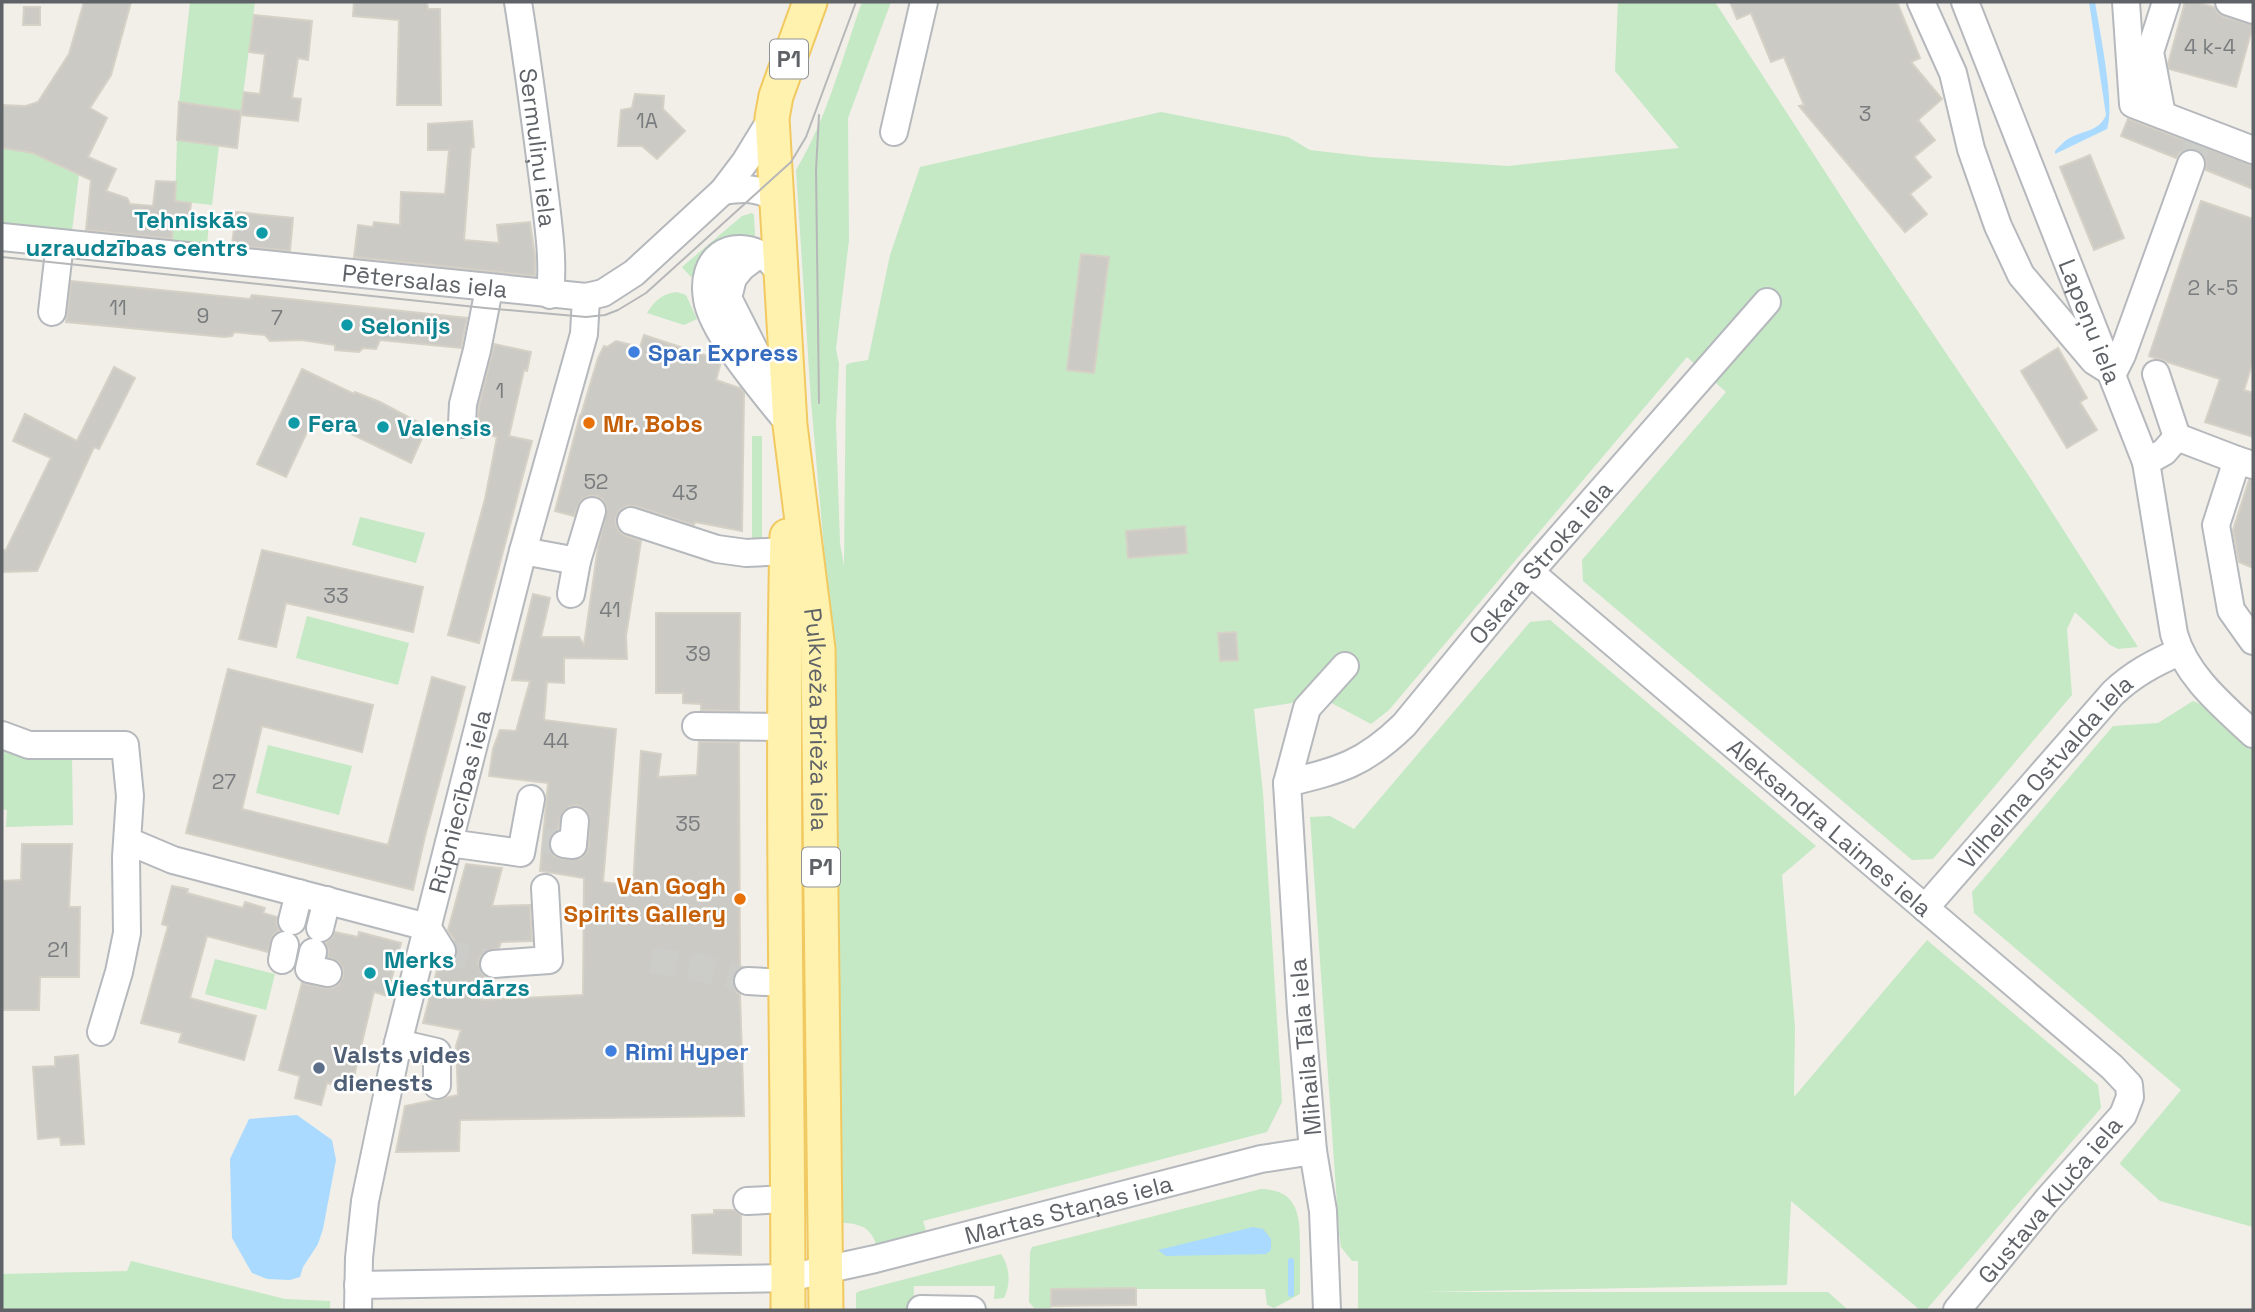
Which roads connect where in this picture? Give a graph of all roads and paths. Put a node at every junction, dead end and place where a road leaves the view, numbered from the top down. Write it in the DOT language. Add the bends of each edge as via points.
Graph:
graph roads {
  1 [pos="518,2"];
  2 [pos="810,2"];
  3 [pos="924,2"];
  4 [pos="1922,2"];
  5 [pos="1965,2"];
  6 [pos="2126,2"];
  7 [pos="2166,2"];
  8 [pos="2229,2"];
  9 [pos="2253,10"];
  10 [pos="2162,115"];
  11 [pos="772,118"];
  12 [pos="894,132"];
  13 [pos="2198,147"];
  14 [pos="2253,150"];
  15 [pos="723,191"];
  16 [pos="776,199"];
  17 [pos="2,237"];
  18 [pos="60,243"];
  19 [pos="769,264"];
  20 [pos="489,289"];
  21 [pos="550,295"];
  22 [pos="586,298"];
  23 [pos="1767,302"];
  24 [pos="52,312"];
  25 [pos="2113,373"];
  26 [pos="2156,374"];
  27 [pos="462,424"];
  28 [pos="790,425"];
  29 [pos="2177,437"];
  30 [pos="2146,462"];
  31 [pos="2245,462"];
  32 [pos="592,511"];
  33 [pos="631,521"];
  34 [pos="523,551"];
  35 [pos="787,551"];
  36 [pos="577,561"];
  37 [pos="1530,572"];
  38 [pos="571,594"];
  39 [pos="2253,641"];
  40 [pos="784,646"];
  41 [pos="818,649"];
  42 [pos="2179,652"];
  43 [pos="1345,666"];
  44 [pos="696,726"];
  45 [pos="785,727"];
  46 [pos="2,734"];
  47 [pos="2253,734"];
  48 [pos="1287,783"];
  49 [pos="531,799"];
  50 [pos="128,841"];
  51 [pos="449,843"];
  52 [pos="545,888"];
  53 [pos="299,893"];
  54 [pos="327,900"];
  55 [pos="1925,908"];
  56 [pos="427,928"];
  57 [pos="286,942"];
  58 [pos="442,951"];
  59 [pos="494,964"];
  60 [pos="328,973"];
  61 [pos="748,981"];
  62 [pos="785,983"];
  63 [pos="100,1032"];
  64 [pos="398,1043"];
  65 [pos="438,1085"];
  66 [pos="2129,1085"];
  67 [pos="1313,1151"];
  68 [pos="787,1199"];
  69 [pos="747,1201"];
  70 [pos="826,1269"];
  71 [pos="788,1294"];
  72 [pos="358,1297"];
  73 [pos="921,1309"];
  74 [pos="826,1310"];
  75 [pos="972,1310"];
  76 [pos="1328,1310"];
  77 [pos="1957,1310"];
  1 -- 21 [label="street, Sermuliņu iela" via="546,205"];
  2 -- 11 [label="main road, P1"];
  3 -- 12 [label="street"];
  4 -- 25 [label="street" via="1952,74 1971,149 1998,226 2021,275 2094,361"];
  5 -- 25 [label="street, Lapeņu iela"];
  6 -- 10 [label="street" via="2133,104"];
  7 -- 10 [label="street" via="2150,52"];
  8 -- 9 [label="street"];
  10 -- 13 [label="street"];
  11 -- 15 [label="street, Pētersalas iela"];
  11 -- 16 [label="main road, Pulkveža Brieža iela / P1"];
  13 -- 14 [label="street"];
  13 -- 25 [label="street"];
  15 -- 16 [label="street" via="750,188"];
  15 -- 22 [label="street, Pētersalas iela" via="634,273"];
  16 -- 19 [label="main road, Pulkveža Brieža iela / P1"];
  17 -- 18 [label="street, Pētersalas iela"];
  18 -- 20 [label="street, Pētersalas iela"];
  18 -- 24 [label="street"];
  19 -- 28 [label="main road, Pulkveža Brieža iela / P1"];
  19 -- 28 [label="street" via="741,248 727,250 715,258 707,276 707,299 744,368"];
  20 -- 21 [label="street, Pētersalas iela"];
  20 -- 27 [label="street"];
  21 -- 22 [label="street, Pētersalas iela"];
  22 -- 34 [label="street, Rūpniecības iela" via="584,334"];
  23 -- 37 [label="street, Oskara Stroka iela"];
  25 -- 30 [label="street, Lapeņu iela"];
  26 -- 29 [label="street"];
  28 -- 35 [label="main road, Pulkveža Brieža iela / P1"];
  28 -- 41 [label="main road, Pulkveža Brieža iela / P1"];
  29 -- 30 [label="street" via="2164,452"];
  29 -- 31 [label="street"];
  30 -- 42 [label="street, Lapeņu iela"];
  31 -- 39 [label="street" via="2216,525 2231,610"];
  32 -- 36 [label="street"];
  33 -- 35 [label="street" via="718,549"];
  34 -- 36 [label="street"];
  34 -- 51 [label="street, Rūpniecības iela"];
  35 -- 40 [label="main road, Pulkveža Brieža iela / P1"];
  36 -- 38 [label="street"];
  37 -- 48 [label="street, Oskara Stroka iela" via="1387,742 1338,770"];
  37 -- 55 [label="street, Aleksandra Laimes iela"];
  40 -- 41 [label="main road" via="800,631 811,636"];
  40 -- 45 [label="main road, Pulkveža Brieža iela / P1"];
  41 -- 70 [label="main road, Pulkveža Brieža iela / P1"];
  42 -- 47 [label="street" via="2218,702"];
  42 -- 55 [label="street, Vilhelma Ostvalda iela" via="2148,666 2113,693"];
  43 -- 48 [label="street, Mihaila Tāla iela" via="1307,708"];
  44 -- 45 [label="street"];
  45 -- 62 [label="main road, Pulkveža Brieža iela / P1"];
  46 -- 50 [label="street" via="29,745 125,745"];
  48 -- 67 [label="street, Mihaila Tāla iela"];
  49 -- 51 [label="street" via="551,836 521,853"];
  50 -- 53 [label="street" via="173,860"];
  50 -- 63 [label="street" via="127,933"];
  51 -- 56 [label="street, Rūpniecības iela"];
  52 -- 59 [label="street" via="549,960"];
  53 -- 54 [label="street"];
  53 -- 57 [label="street"];
  54 -- 56 [label="street"];
  54 -- 60 [label="street" via="309,968"];
  55 -- 66 [label="street, Aleksandra Laimes iela"];
  56 -- 58 [label="street"];
  56 -- 64 [label="street, Rūpniecības iela"];
  61 -- 62 [label="street"];
  62 -- 68 [label="main road, Pulkveža Brieža iela / P1"];
  64 -- 65 [label="street" via="437,1052"];
  64 -- 72 [label="street, Rūpniecības iela" via="365,1201"];
  66 -- 77 [label="street, Gustava Kluča iela" via="2123,1115"];
  67 -- 70 [label="street, Martas Staņas iela" via="1261,1159"];
  67 -- 76 [label="street, Mihaila Tāla iela" via="1323,1211"];
  68 -- 69 [label="street"];
  68 -- 71 [label="main road, Pulkveža Brieža iela / P1"];
  70 -- 71 [label="street, Martas Staņas iela"];
  70 -- 74 [label="main road, Pulkveža Brieža iela / P1"];
  71 -- 72 [label="street, Martas Staņas iela"];
  73 -- 75 [label="street"];
}
